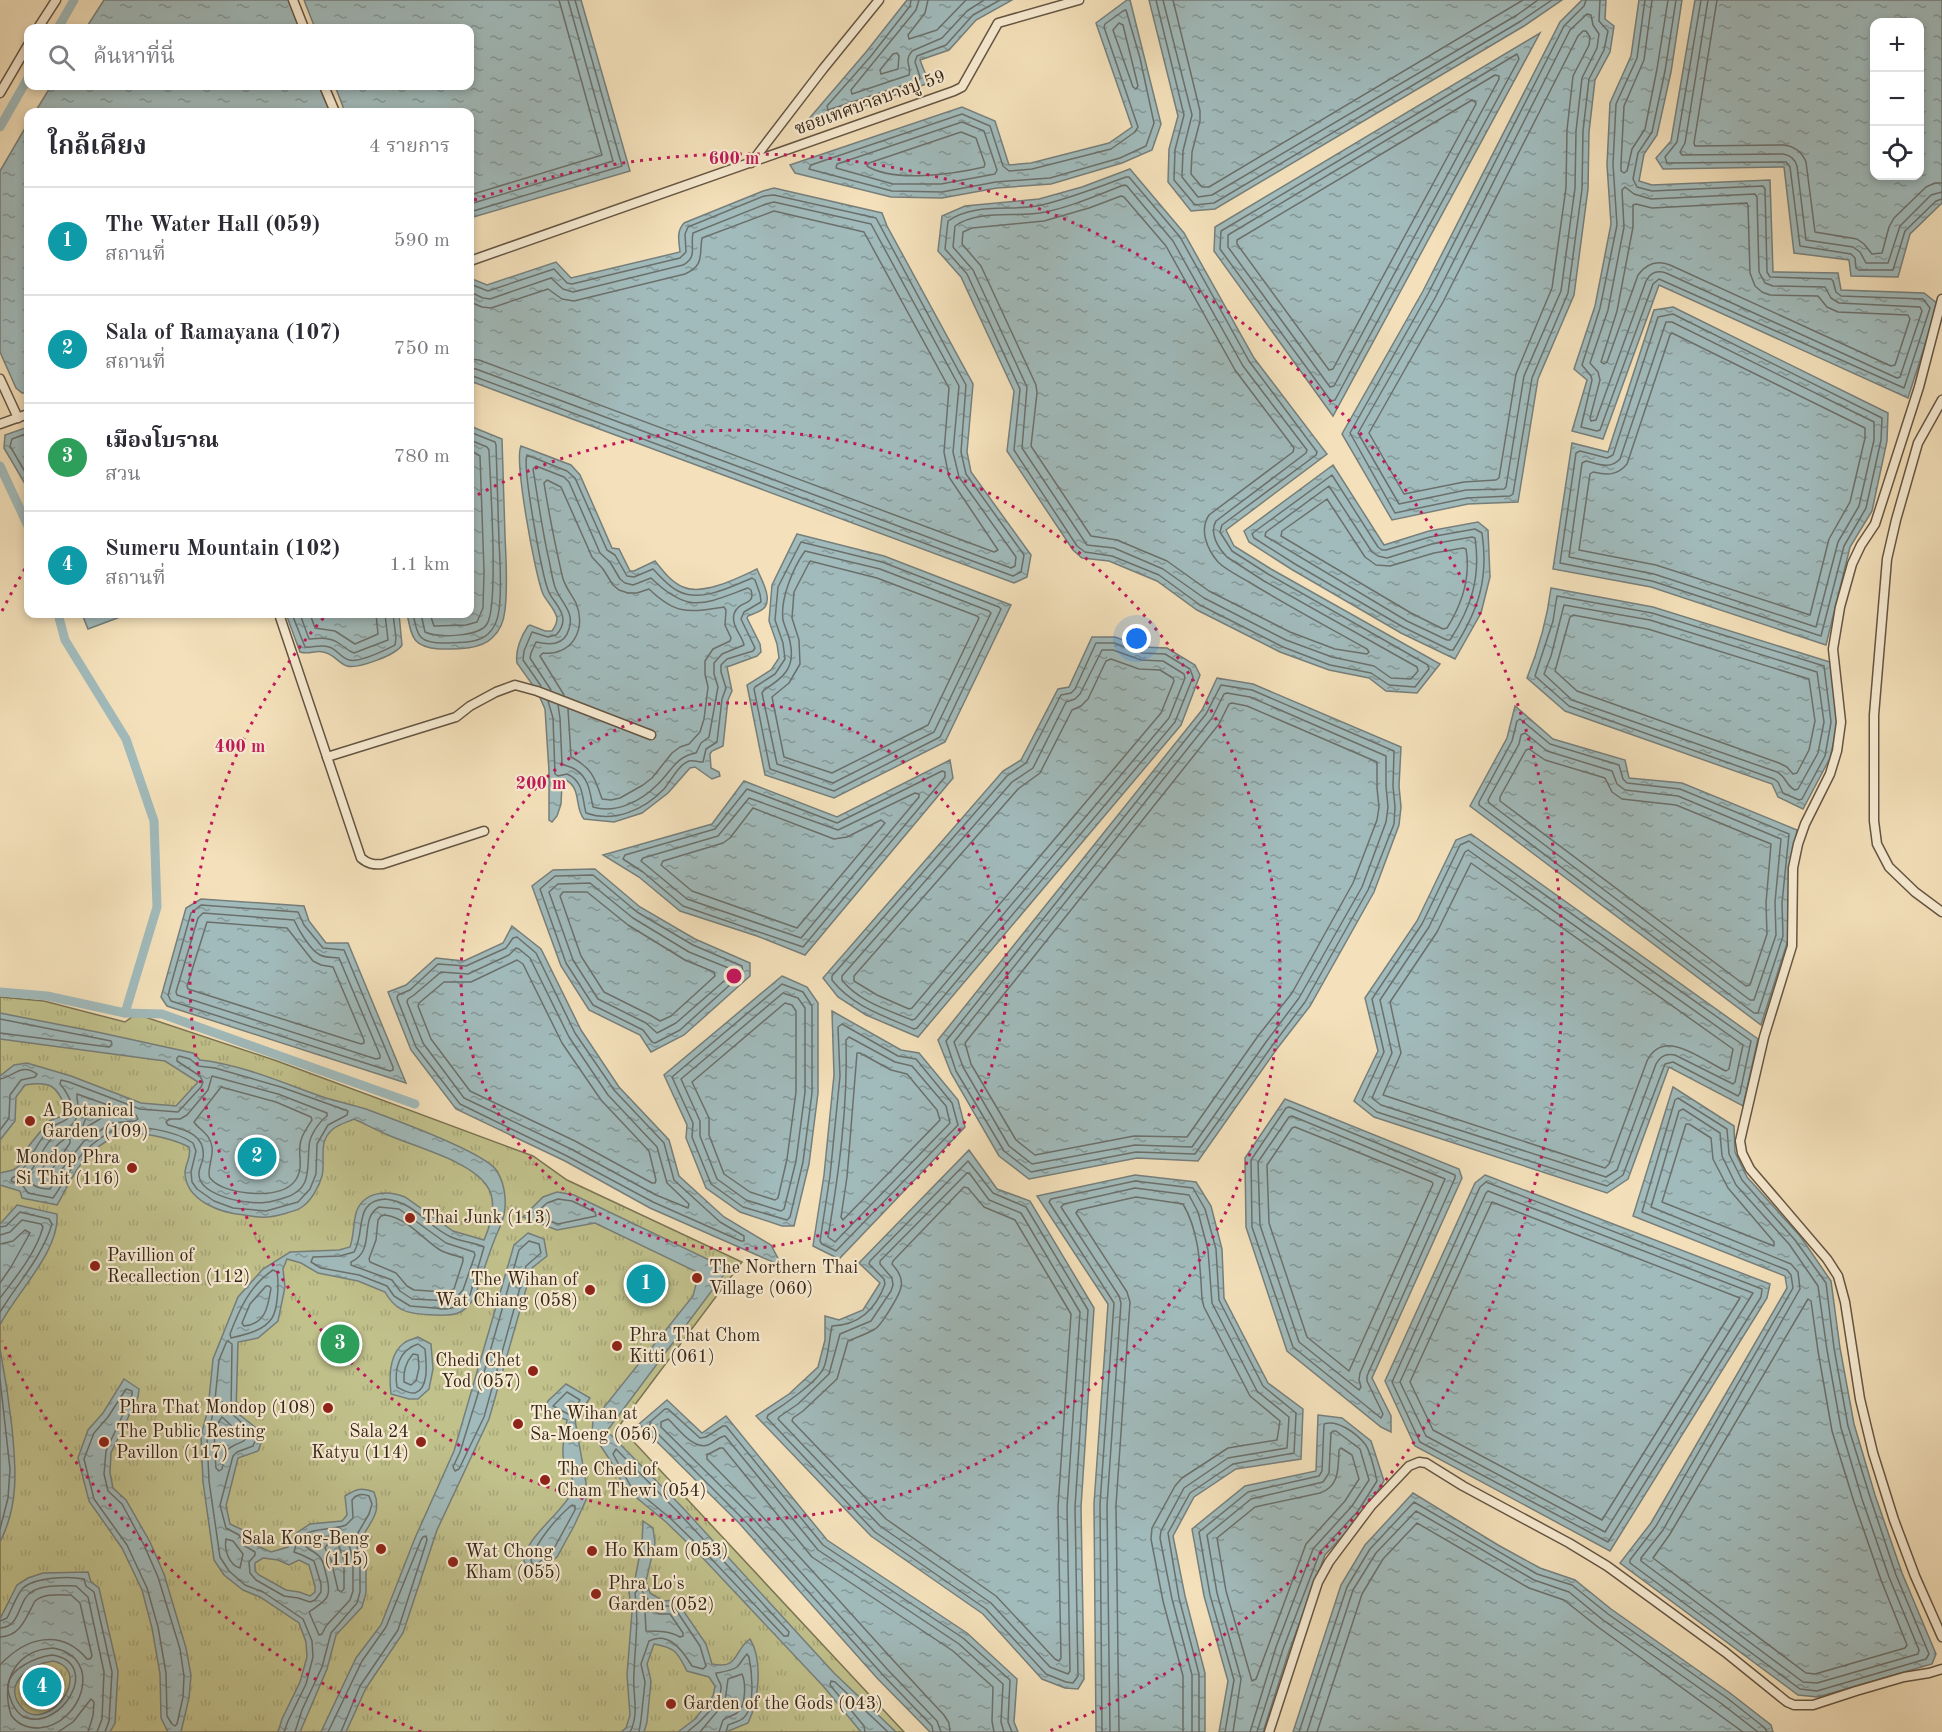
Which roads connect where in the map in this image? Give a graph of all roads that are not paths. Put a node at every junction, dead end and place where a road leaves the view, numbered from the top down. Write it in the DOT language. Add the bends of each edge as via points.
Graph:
graph roads {
  1 [pos="56,0"];
  2 [pos="293,0"];
  3 [pos="879,0"];
  4 [pos="1079,0"];
  5 [pos="41,24"];
  6 [pos="302,24"];
  7 [pos="24,52"];
  8 [pos="326,90"];
  9 [pos="0,93"];
  10 [pos="333,108"];
  11 [pos="750,164"];
  12 [pos="474,260"];
  13 [pos="1942,299"];
  14 [pos="0,379"];
  15 [pos="1942,400"];
  16 [pos="24,416"];
  17 [pos="18,418"];
  18 [pos="1,424"];
  19 [pos="280,618"];
  20 [pos="651,735"];
  21 [pos="327,757"];
  22 [pos="484,831"];
  23 [pos="1942,912"];
  24 [pos="1942,1637"];
  25 [pos="1942,1669"];
  26 [pos="1269,1732"];
  1 -- 5 [label="street"];
  2 -- 6 [label="street"];
  3 -- 11 [label="street"];
  4 -- 11 [label="street, ซอยเทศบาลบางปู 59" via="998,23 962,87 954,91"];
  7 -- 9 [label="street"];
  8 -- 10 [label="street"];
  11 -- 12 [label="street, ซอยเทศบาลบางปู 59"];
  13 -- 24 [label="street" via="1879,513 1852,564 1840,607 1833,649 1840,722 1837,751 1830,774 1804,824 1792,868 1792,946 1765,1030 1740,1141 1746,1164 1838,1276 1873,1453 1900,1537"];
  14 -- 17 [label="street"];
  15 -- 23 [label="street" via="1918,443 1887,559 1874,715 1877,844 1889,867"];
  16 -- 17 [label="street"];
  17 -- 18 [label="street"];
  19 -- 21 [label="street"];
  20 -- 21 [label="street" via="515,685 456,717"];
  21 -- 22 [label="street" via="357,851 366,863 383,864"];
  25 -- 26 [label="street" via="1813,1705 1794,1705 1607,1566 1419,1462 1409,1466 1371,1506 1329,1562 1318,1582"];
}
